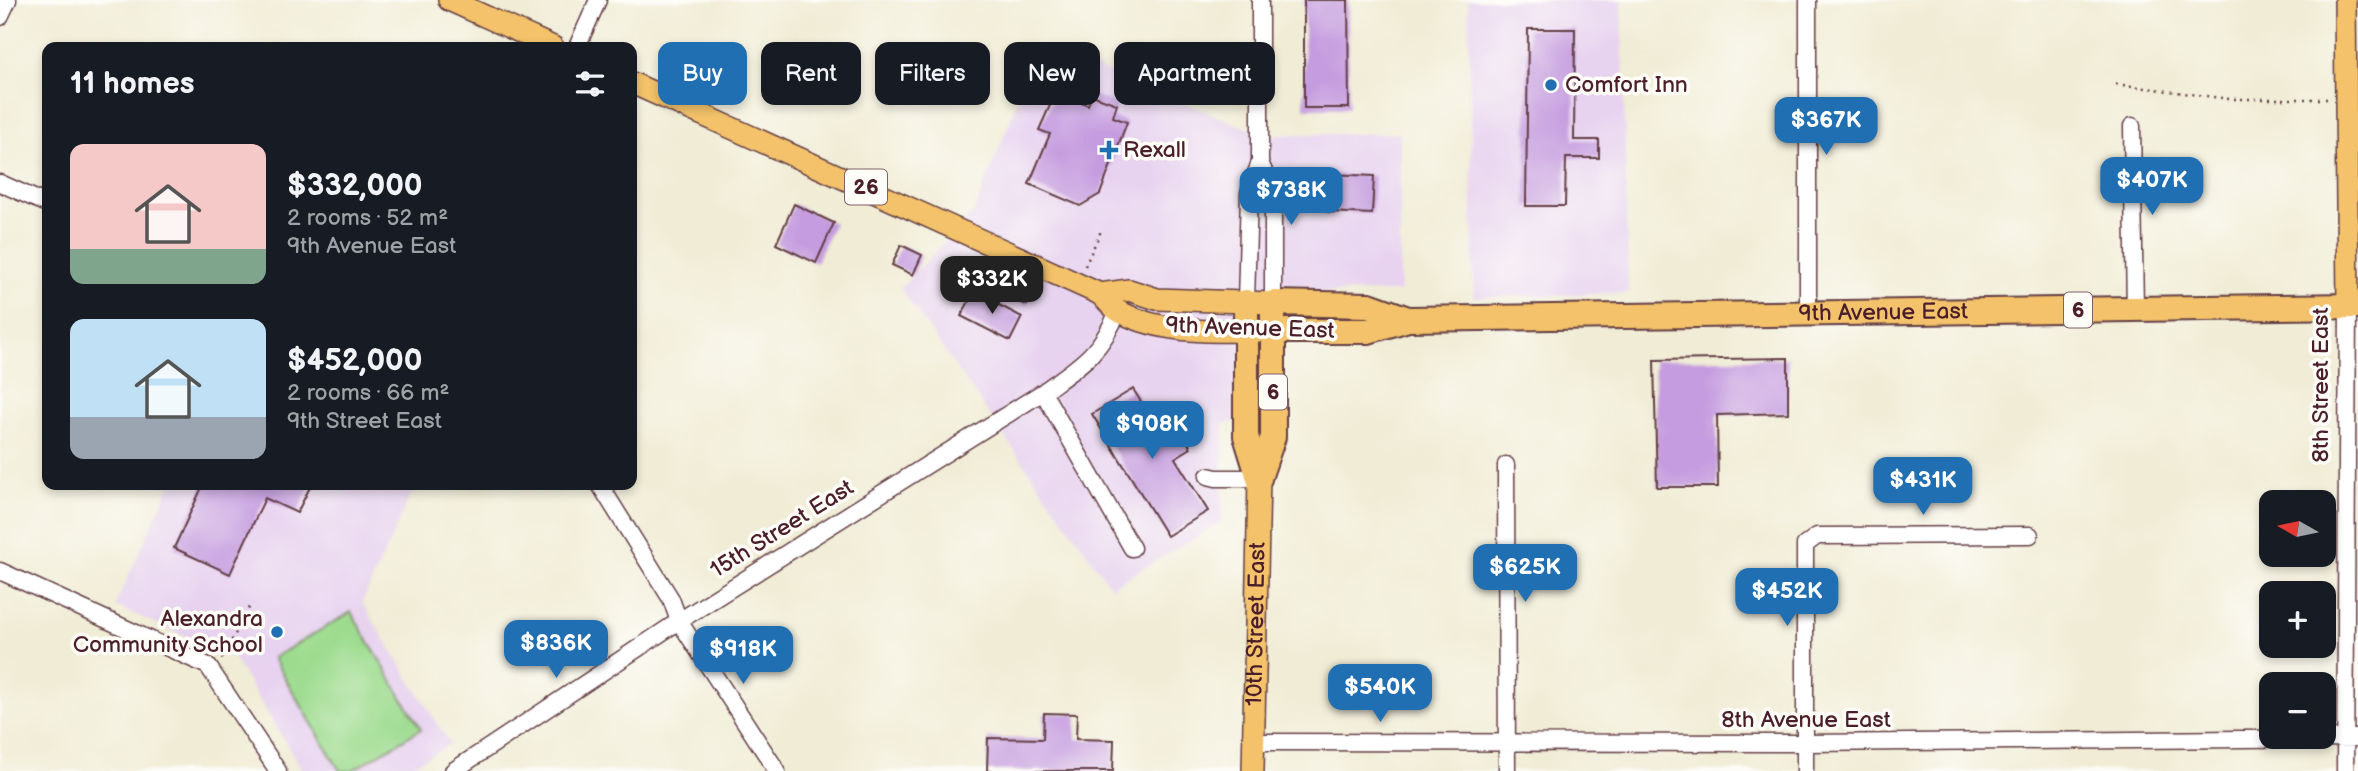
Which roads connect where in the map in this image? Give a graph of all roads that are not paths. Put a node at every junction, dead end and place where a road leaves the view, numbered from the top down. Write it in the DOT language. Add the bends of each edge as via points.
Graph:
graph roads {
  1 [pos="8,0"];
  2 [pos="449,0"];
  3 [pos="598,0"];
  4 [pos="1261,0"];
  5 [pos="1808,0"];
  6 [pos="2345,0"];
  7 [pos="0,17"];
  8 [pos="542,42"];
  9 [pos="579,42"];
  10 [pos="637,85"];
  11 [pos="2132,126"];
  12 [pos="1260,162"];
  13 [pos="0,183"];
  14 [pos="42,202"];
  15 [pos="1100,294"];
  16 [pos="1246,302"];
  17 [pos="1273,303"];
  18 [pos="2353,306"];
  19 [pos="2135,309"];
  20 [pos="1118,312"];
  21 [pos="1808,314"];
  22 [pos="1408,319"];
  23 [pos="1246,331"];
  24 [pos="1273,331"];
  25 [pos="1043,392"];
  26 [pos="1506,465"];
  27 [pos="1209,476"];
  28 [pos="1259,478"];
  29 [pos="603,490"];
  30 [pos="2030,536"];
  31 [pos="1132,548"];
  32 [pos="0,571"];
  33 [pos="679,621"];
  34 [pos="2352,738"];
  35 [pos="1254,742"];
  36 [pos="1805,743"];
  37 [pos="1507,744"];
  38 [pos="278,771"];
  39 [pos="453,771"];
  40 [pos="777,771"];
  41 [pos="1253,771"];
  42 [pos="1507,771"];
  43 [pos="1805,771"];
  44 [pos="2345,771"];
  1 -- 7 [label="street"];
  2 -- 8 [label="main road"];
  3 -- 9 [label="street"];
  4 -- 12 [label="street, 10th Street East"];
  5 -- 21 [label="street"];
  6 -- 18 [label="main road, 8th Street East"];
  10 -- 15 [label="main road, 9th Avenue East / 26"];
  11 -- 19 [label="street"];
  12 -- 16 [label="street, 10th Street East" via="1249,193"];
  12 -- 17 [label="street, 10th Street East" via="1273,194"];
  13 -- 14 [label="street"];
  15 -- 16 [label="main road, 9th Avenue East / 26" via="1129,290 1157,299"];
  15 -- 20 [label="main road, 9th Avenue East / 26"];
  16 -- 17 [label="main road, 6"];
  16 -- 23 [label="highway, 10th Street East / 6"];
  17 -- 22 [label="highway, 9th Avenue East / 6" via="1369,305"];
  17 -- 24 [label="highway, 10th Street East / 6"];
  18 -- 19 [label="highway, 9th Avenue East / 6"];
  18 -- 34 [label="street, 8th Street East"];
  19 -- 21 [label="highway, 9th Avenue East / 6"];
  20 -- 23 [label="main road, 9th Avenue East / 26" via="1165,327"];
  20 -- 25 [label="street, 15th Street East" via="1110,332 1089,359"];
  21 -- 22 [label="highway, 9th Avenue East / 6"];
  22 -- 24 [label="highway, 9th Avenue East / 6" via="1368,331"];
  23 -- 24 [label="main road, 9th Avenue East / 26"];
  23 -- 28 [label="highway, 10th Street East / 6" via="1246,436"];
  24 -- 28 [label="highway, 10th Street East / 6" via="1273,437"];
  25 -- 31 [label="street"];
  25 -- 33 [label="street, 15th Street East"];
  26 -- 37 [label="street"];
  27 -- 28 [label="street"];
  28 -- 35 [label="main road, 10th Street East"];
  29 -- 33 [label="street" via="671,599"];
  30 -- 36 [label="street" via="1817,536 1805,545"];
  32 -- 38 [label="street" via="208,666"];
  33 -- 39 [label="street, 15th Street East"];
  33 -- 40 [label="street"];
  34 -- 36 [label="street, 8th Avenue East"];
  34 -- 44 [label="street, 8th Street East"];
  35 -- 37 [label="street, 8th Avenue East"];
  35 -- 41 [label="main road, 10th Street East"];
  36 -- 37 [label="street, 8th Avenue East"];
  36 -- 43 [label="street"];
  37 -- 42 [label="street"];
}
